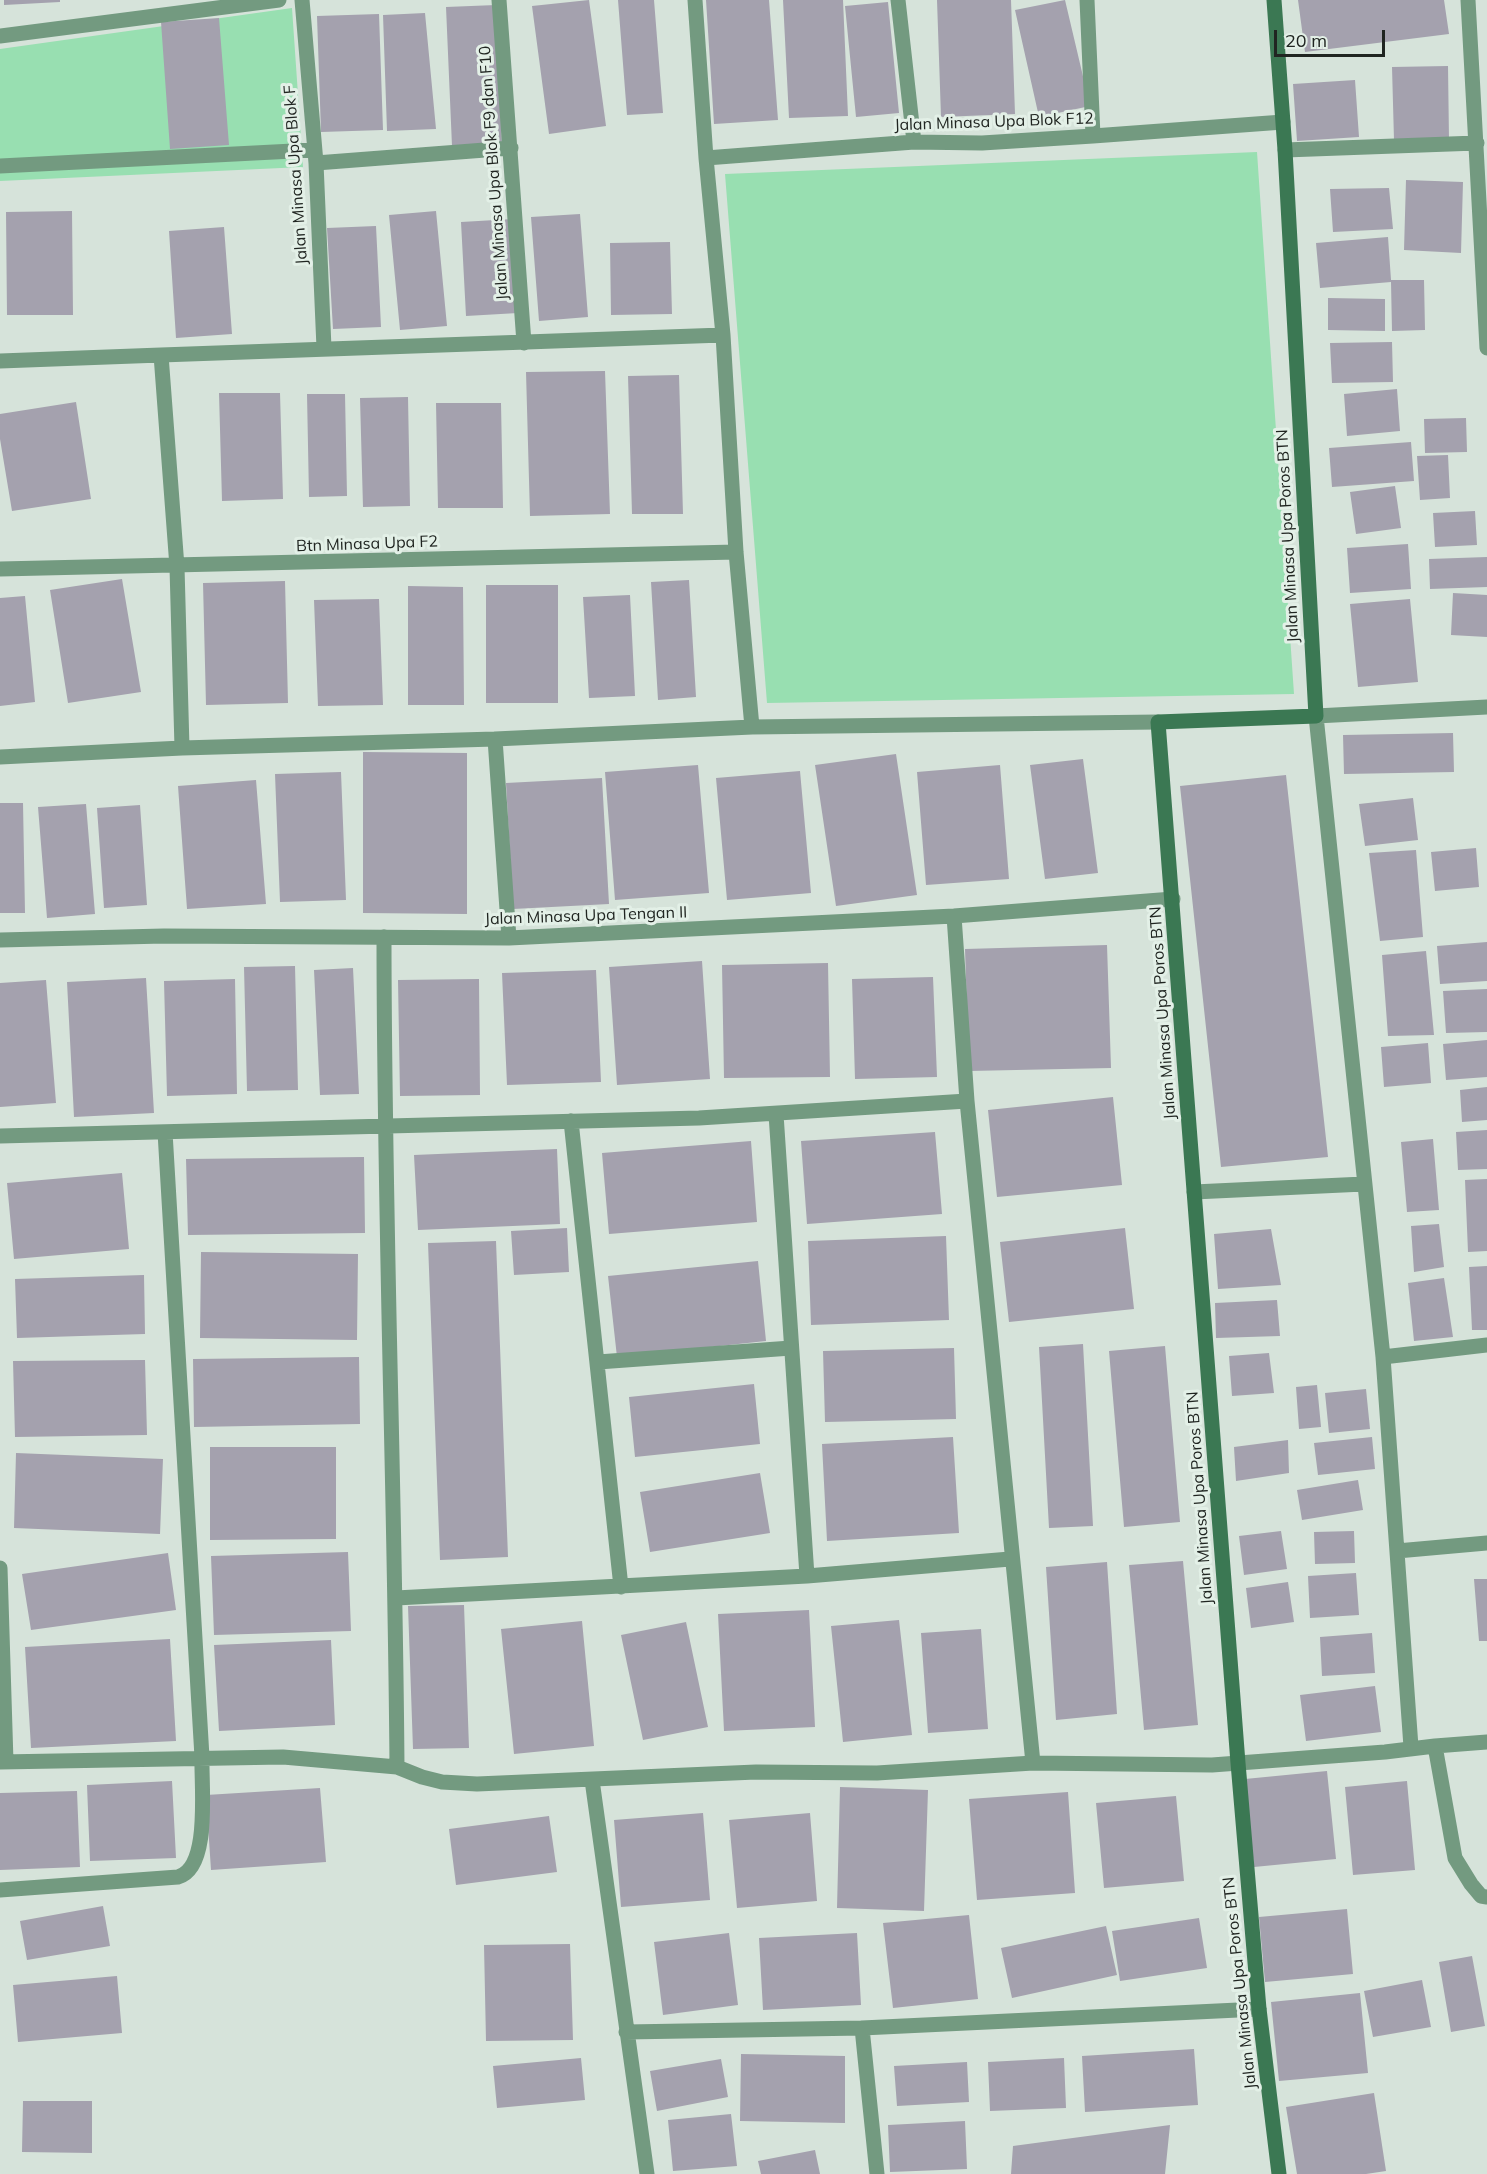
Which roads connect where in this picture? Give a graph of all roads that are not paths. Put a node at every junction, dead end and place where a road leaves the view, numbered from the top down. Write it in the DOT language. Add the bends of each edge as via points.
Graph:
graph roads {
  1 [pos="279,0"];
  2 [pos="302,0"];
  3 [pos="499,0"];
  4 [pos="695,0"];
  5 [pos="898,0"];
  6 [pos="1087,0"];
  7 [pos="1274,0"];
  8 [pos="1468,0"];
  9 [pos="0,36"];
  10 [pos="1283,122"];
  11 [pos="1094,136"];
  12 [pos="914,142"];
  13 [pos="1477,143"];
  14 [pos="511,148"];
  15 [pos="1285,150"];
  16 [pos="314,156"];
  17 [pos="706,158"];
  18 [pos="0,166"];
  19 [pos="1486,320"];
  20 [pos="723,335"];
  21 [pos="524,343"];
  22 [pos="324,348"];
  23 [pos="1487,348"];
  24 [pos="161,355"];
  25 [pos="0,361"];
  26 [pos="736,552"];
  27 [pos="177,567"];
  28 [pos="0,569"];
  29 [pos="1487,707"];
  30 [pos="1316,716"];
  31 [pos="1158,722"];
  32 [pos="752,727"];
  33 [pos="495,740"];
  34 [pos="182,748"];
  35 [pos="0,757"];
  36 [pos="1173,899"];
  37 [pos="954,916"];
  38 [pos="384,937"];
  39 [pos="509,938"];
  40 [pos="0,940"];
  41 [pos="967,1101"];
  42 [pos="777,1113"];
  43 [pos="571,1121"];
  44 [pos="384,1126"];
  45 [pos="165,1132"];
  46 [pos="0,1136"];
  47 [pos="1364,1184"];
  48 [pos="1194,1192"];
  49 [pos="1487,1345"];
  50 [pos="791,1348"];
  51 [pos="1383,1357"];
  52 [pos="598,1362"];
  53 [pos="1487,1542"];
  54 [pos="1397,1551"];
  55 [pos="1010,1558"];
  56 [pos="0,1568"];
  57 [pos="807,1576"];
  58 [pos="621,1587"];
  59 [pos="396,1598"];
  60 [pos="1487,1742"];
  61 [pos="1435,1746"];
  62 [pos="1412,1748"];
  63 [pos="202,1757"];
  64 [pos="3,1762"];
  65 [pos="1033,1763"];
  66 [pos="1238,1763"];
  67 [pos="397,1767"];
  68 [pos="592,1780"];
  69 [pos="0,1890"];
  70 [pos="1487,1897"];
  71 [pos="1259,2009"];
  72 [pos="862,2028"];
  73 [pos="626,2032"];
  74 [pos="647,2174"];
  75 [pos="877,2174"];
  76 [pos="1279,2174"];
  1 -- 9 [label="street"];
  2 -- 16 [label="street, Jalan Minasa Upa Blok F"];
  3 -- 14 [label="street, Jalan Minasa Upa Blok F9 dan F10"];
  4 -- 17 [label="street"];
  5 -- 12 [label="street"];
  6 -- 11 [label="street"];
  7 -- 10 [label="street, Jalan Minasa Upa Poros BTN"];
  8 -- 13 [label="street"];
  10 -- 11 [label="street, Jalan Minasa Upa Blok F12"];
  10 -- 15 [label="street, Jalan Minasa Upa Poros BTN"];
  11 -- 12 [label="street, Jalan Minasa Upa Blok F12" via="982,143"];
  12 -- 17 [label="street, Jalan Minasa Upa Blok F12"];
  13 -- 15 [label="street"];
  13 -- 19 [label="street"];
  14 -- 16 [label="street"];
  14 -- 21 [label="street, Jalan Minasa Upa Blok F9 dan F10"];
  15 -- 30 [label="street, Jalan Minasa Upa Poros BTN"];
  16 -- 18 [label="street"];
  16 -- 22 [label="street, Jalan Minasa Upa Blok F"];
  17 -- 20 [label="street"];
  19 -- 23 [label="street"];
  20 -- 21 [label="street"];
  20 -- 26 [label="street"];
  21 -- 22 [label="street"];
  22 -- 24 [label="street"];
  24 -- 25 [label="street"];
  24 -- 27 [label="street"];
  26 -- 27 [label="street, Btn Minasa Upa F2"];
  26 -- 32 [label="street"];
  27 -- 28 [label="street, Btn Minasa Upa F2"];
  27 -- 34 [label="street"];
  29 -- 30 [label="street"];
  30 -- 31 [label="street"];
  30 -- 47 [label="street"];
  31 -- 32 [label="street"];
  31 -- 36 [label="street, Jalan Minasa Upa Poros BTN"];
  32 -- 33 [label="street"];
  33 -- 34 [label="street"];
  33 -- 39 [label="street"];
  34 -- 35 [label="street"];
  36 -- 37 [label="street, Jalan Minasa Upa Tengan II"];
  36 -- 48 [label="street, Jalan Minasa Upa Poros BTN"];
  37 -- 39 [label="street, Jalan Minasa Upa Tengan II"];
  37 -- 41 [label="street"];
  38 -- 39 [label="street, Jalan Minasa Upa Tengan II"];
  38 -- 40 [label="street, Jalan Minasa Upa Tengan II"];
  38 -- 44 [label="street"];
  41 -- 42 [label="street"];
  41 -- 55 [label="street"];
  42 -- 43 [label="street"];
  42 -- 50 [label="street"];
  43 -- 44 [label="street"];
  43 -- 52 [label="street"];
  44 -- 45 [label="street"];
  44 -- 59 [label="street"];
  45 -- 46 [label="street"];
  45 -- 63 [label="street"];
  47 -- 48 [label="street"];
  47 -- 51 [label="street"];
  48 -- 66 [label="street, Jalan Minasa Upa Poros BTN"];
  49 -- 51 [label="street"];
  50 -- 52 [label="street"];
  50 -- 57 [label="street"];
  51 -- 54 [label="street"];
  52 -- 58 [label="street"];
  53 -- 54 [label="street"];
  54 -- 62 [label="street"];
  55 -- 57 [label="street"];
  55 -- 65 [label="street"];
  56 -- 64 [label="street"];
  57 -- 58 [label="street"];
  58 -- 59 [label="street"];
  59 -- 67 [label="street"];
  60 -- 61 [label="street"];
  61 -- 62 [label="street"];
  61 -- 70 [label="street" via="1455,1858 1471,1884 1481,1896"];
  62 -- 66 [label="street"];
  63 -- 64 [label="street"];
  63 -- 67 [label="street" via="283,1757"];
  63 -- 69 [label="street" via="200,1850 186,1875"];
  65 -- 66 [label="street"];
  65 -- 68 [label="street" via="877,1773 756,1772"];
  66 -- 71 [label="street, Jalan Minasa Upa Poros BTN"];
  67 -- 68 [label="street" via="422,1777 466,1783"];
  68 -- 73 [label="street"];
  71 -- 72 [label="street"];
  71 -- 76 [label="street, Jalan Minasa Upa Poros BTN"];
  72 -- 73 [label="street"];
  72 -- 75 [label="street"];
  73 -- 74 [label="street"];
}
